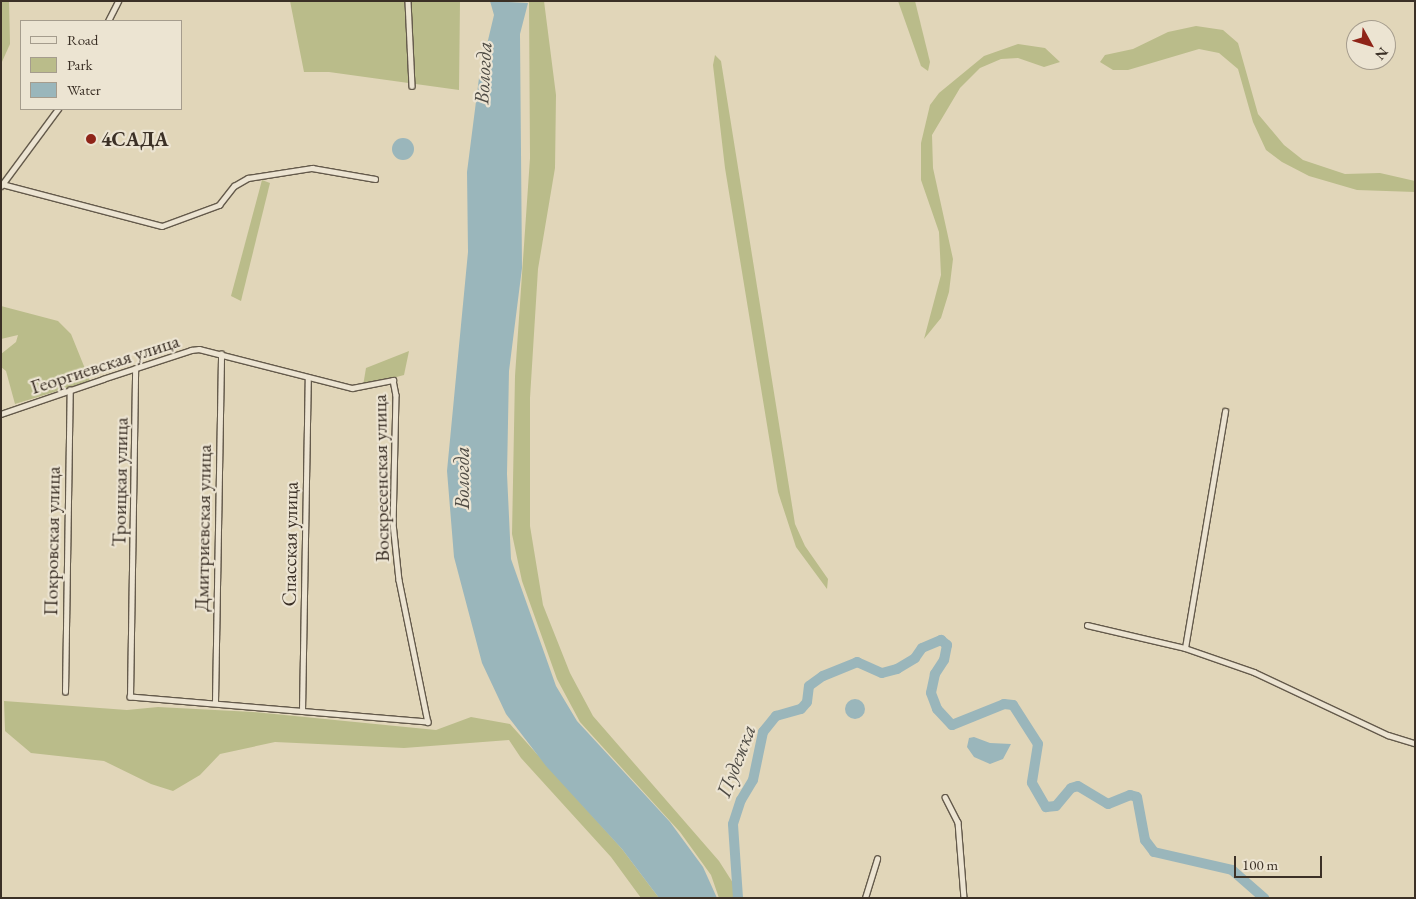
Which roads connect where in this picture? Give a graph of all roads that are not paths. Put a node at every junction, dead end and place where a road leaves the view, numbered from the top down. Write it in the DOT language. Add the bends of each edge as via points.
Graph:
graph roads {
  1 [pos="118,1"];
  2 [pos="408,1"];
  3 [pos="108,20"];
  4 [pos="412,86"];
  5 [pos="57,110"];
  6 [pos="375,179"];
  7 [pos="2,185"];
  8 [pos="221,354"];
  9 [pos="135,369"];
  10 [pos="308,378"];
  11 [pos="393,380"];
  12 [pos="70,390"];
  13 [pos="1225,411"];
  14 [pos="1,414"];
  15 [pos="1087,625"];
  16 [pos="1184,648"];
  17 [pos="65,692"];
  18 [pos="215,702"];
  19 [pos="302,711"];
  20 [pos="1415,743"];
  21 [pos="945,797"];
  22 [pos="877,859"];
  23 [pos="865,898"];
  24 [pos="964,898"];
  1 -- 3 [label="street"];
  2 -- 4 [label="street"];
  5 -- 7 [label="street"];
  6 -- 7 [label="street" via="312,168 248,178 234,186 219,205 162,226"];
  8 -- 9 [label="street, Георгиевская улица" via="191,350"];
  8 -- 10 [label="street, Георгиевская улица"];
  8 -- 18 [label="street, Дмитриевская улица"];
  9 -- 12 [label="street, Георгиевская улица"];
  9 -- 18 [label="street, Троицкая улица" via="130,697"];
  10 -- 11 [label="street, Георгиевская улица" via="352,388"];
  10 -- 19 [label="street, Спасская улица"];
  11 -- 19 [label="street, Воскресенская улица" via="396,395 392,523 399,580 428,722"];
  12 -- 14 [label="street, Георгиевская улица"];
  12 -- 17 [label="street, Покровская улица"];
  13 -- 16 [label="street"];
  15 -- 16 [label="street"];
  16 -- 20 [label="street" via="1254,672 1388,735"];
  18 -- 19 [label="street"];
  21 -- 24 [label="street" via="958,822"];
  22 -- 23 [label="street"];
}
